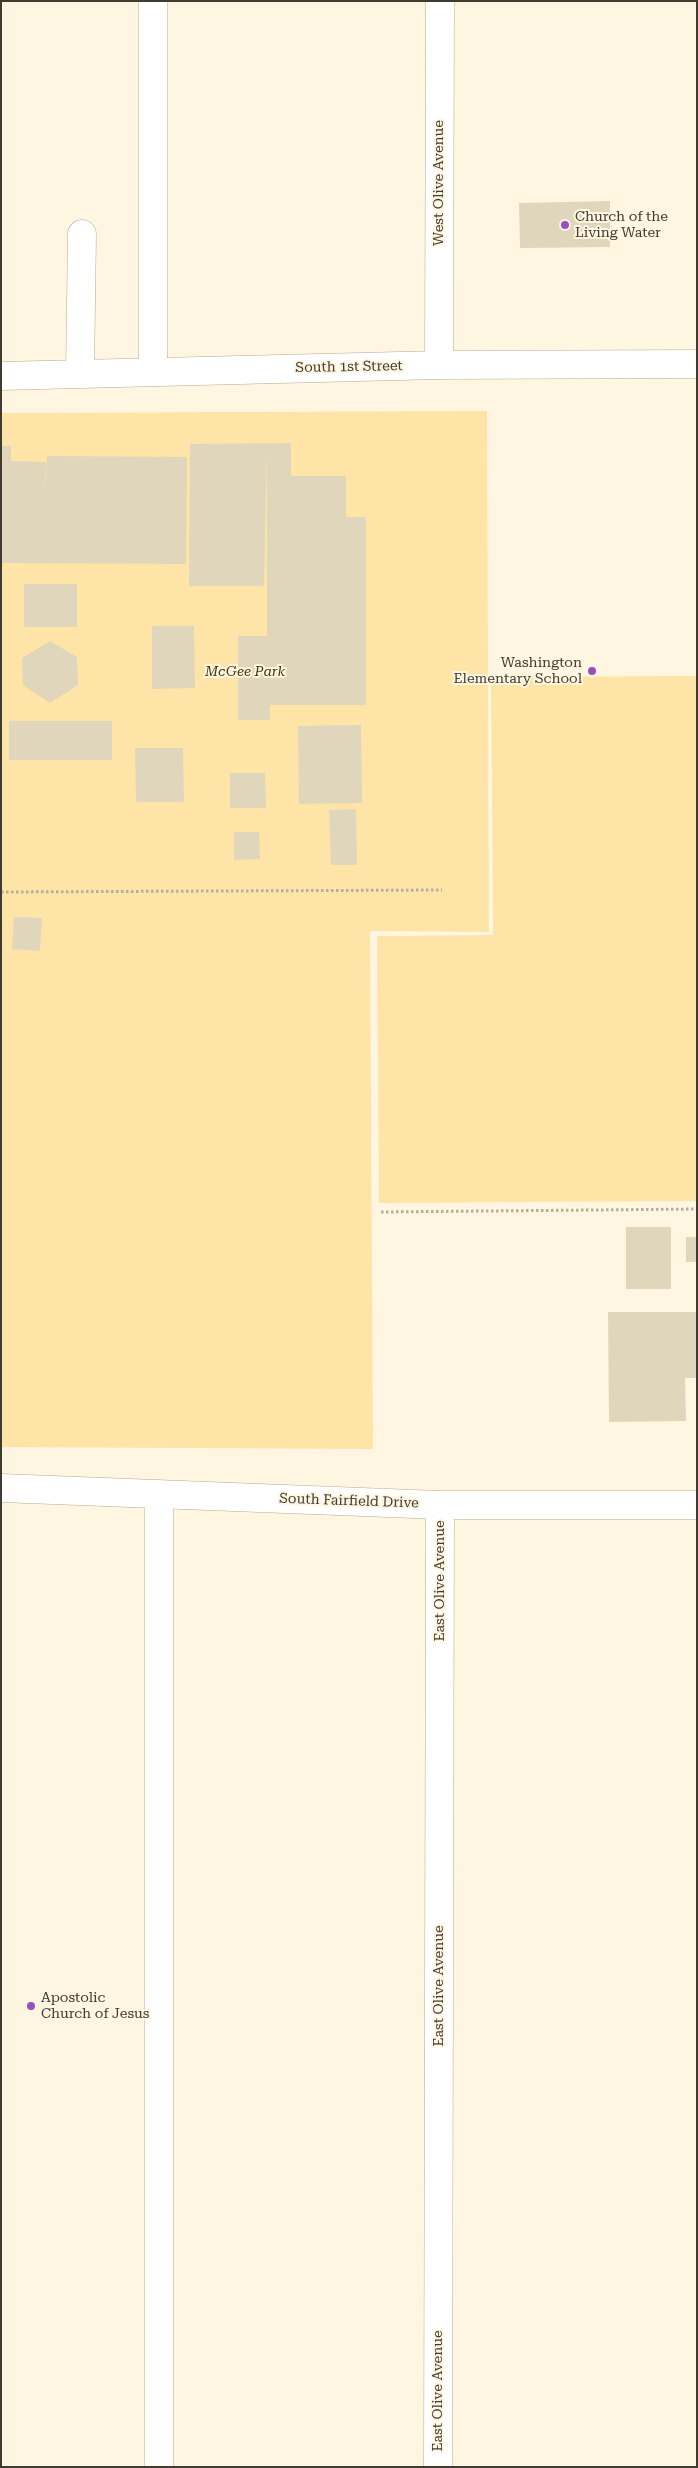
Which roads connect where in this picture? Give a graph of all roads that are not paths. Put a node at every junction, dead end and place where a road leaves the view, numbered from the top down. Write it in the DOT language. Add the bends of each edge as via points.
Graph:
graph roads {
  1 [pos="153,1"];
  2 [pos="440,1"];
  3 [pos="82,234"];
  4 [pos="697,364"];
  5 [pos="439,365"];
  6 [pos="153,372"];
  7 [pos="80,374"];
  8 [pos="1,376"];
  9 [pos="1,1488"];
  10 [pos="159,1494"];
  11 [pos="440,1505"];
  12 [pos="697,1505"];
  13 [pos="159,2467"];
  14 [pos="438,2467"];
  1 -- 6 [label="street"];
  2 -- 5 [label="street, West Olive Avenue"];
  3 -- 7 [label="street"];
  4 -- 5 [label="street, South 1st Street"];
  5 -- 6 [label="street, South 1st Street"];
  6 -- 7 [label="street, South 1st Street"];
  7 -- 8 [label="street, South 1st Street"];
  9 -- 10 [label="street, South Fairfield Drive"];
  10 -- 11 [label="street, South Fairfield Drive"];
  10 -- 13 [label="street"];
  11 -- 12 [label="street, South Fairfield Drive"];
  11 -- 14 [label="street, East Olive Avenue"];
}
